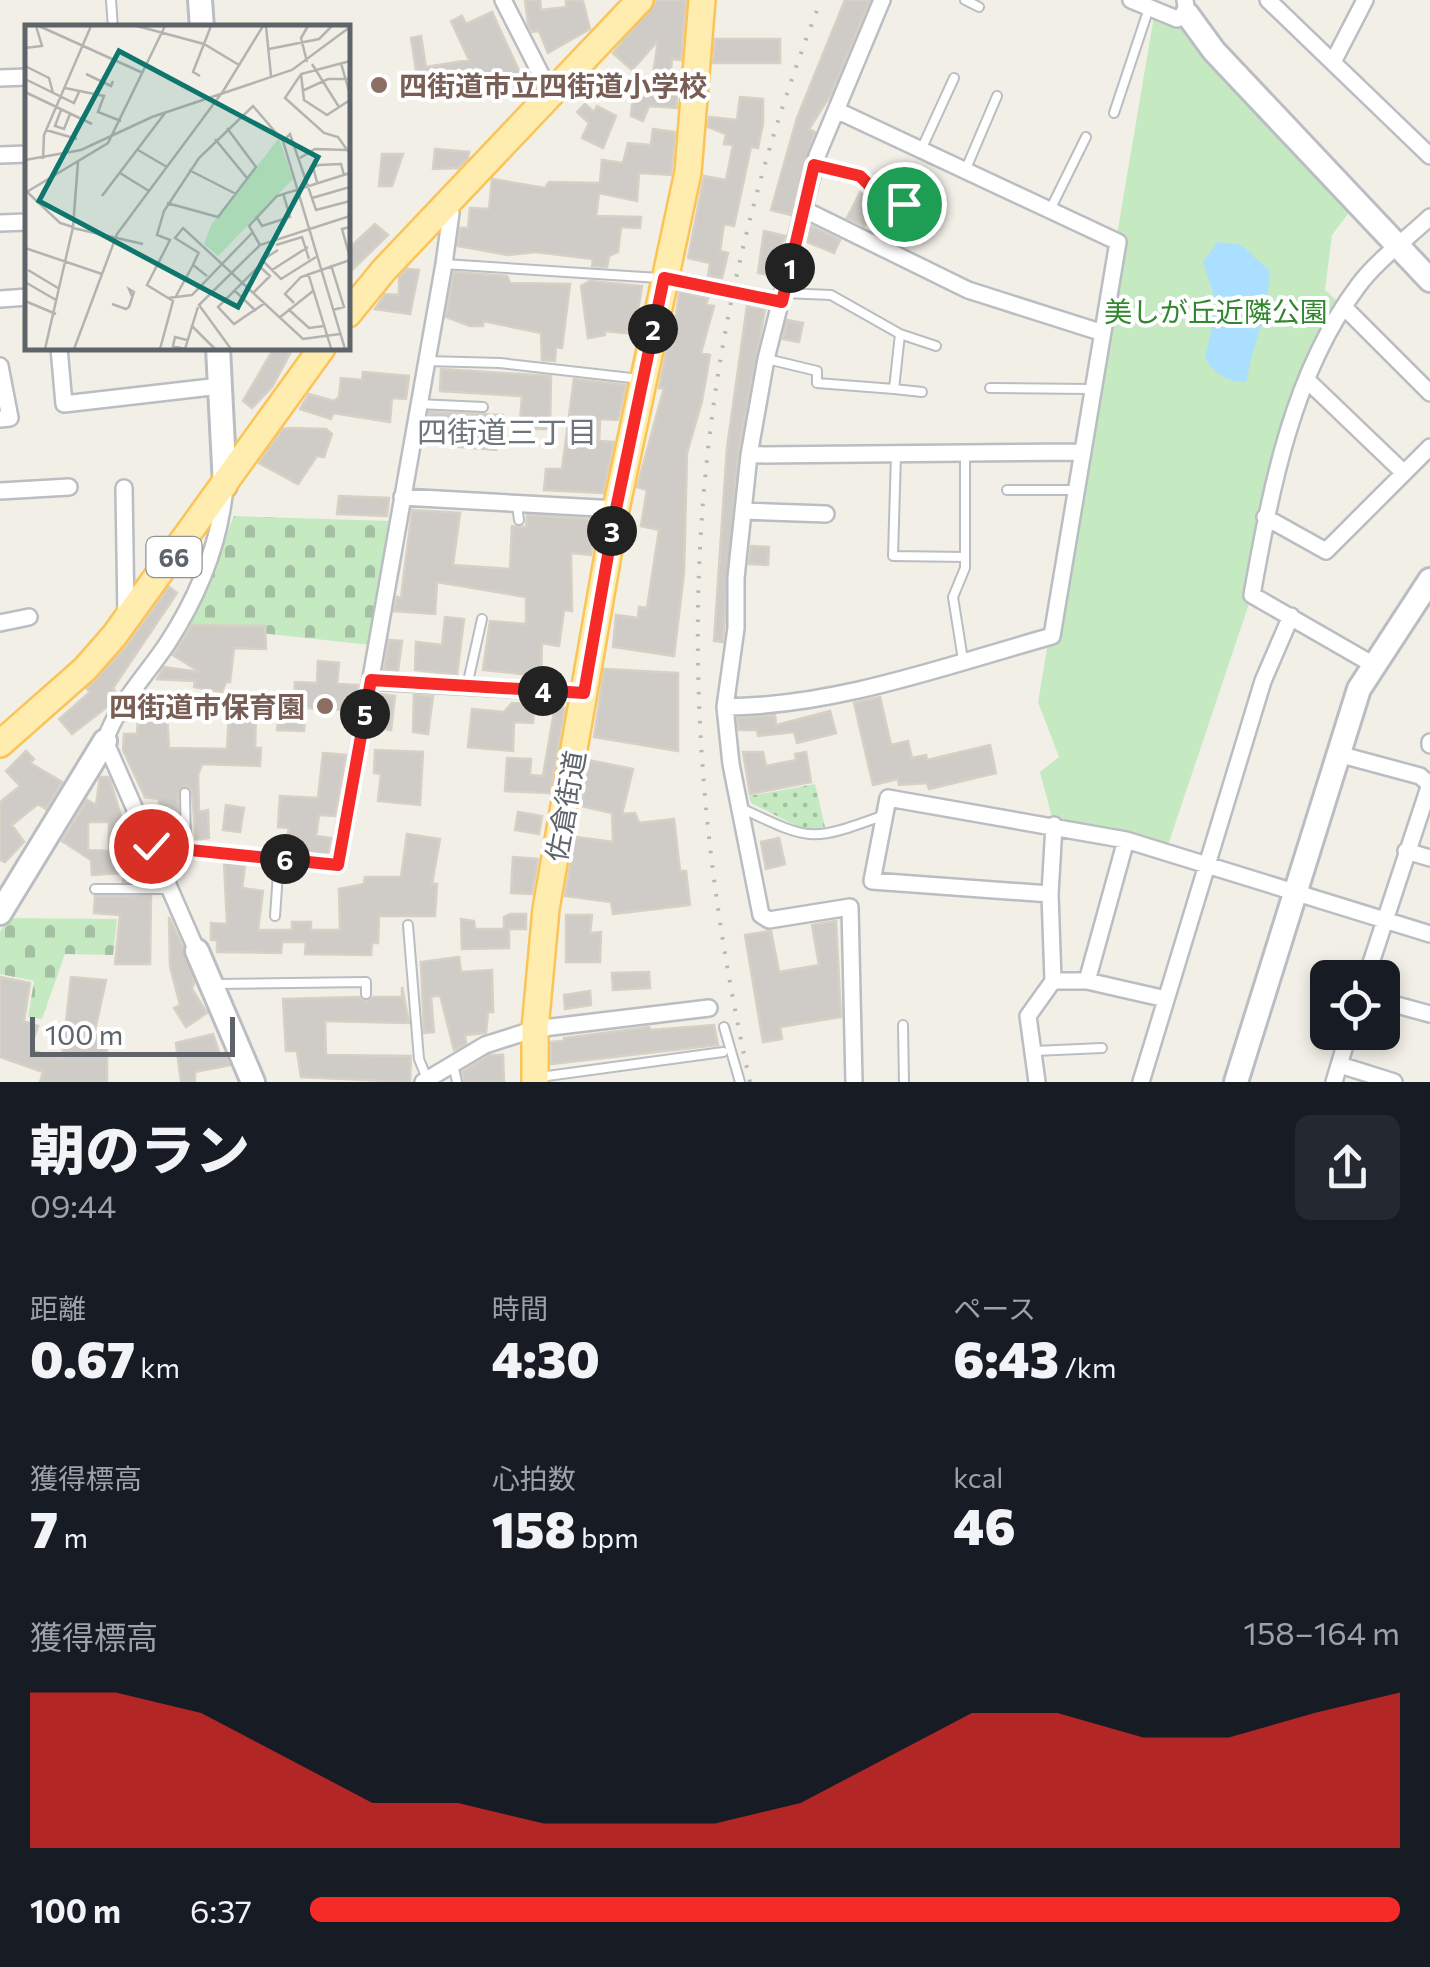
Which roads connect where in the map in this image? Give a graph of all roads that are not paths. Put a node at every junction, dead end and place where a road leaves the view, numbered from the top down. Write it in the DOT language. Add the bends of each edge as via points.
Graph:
graph roads {
  1 [pos="111,0"];
  2 [pos="200,0"];
  3 [pos="503,0"];
  4 [pos="640,0"];
  5 [pos="702,0"];
  6 [pos="882,0"];
  7 [pos="965,0"];
  8 [pos="1131,0"];
  9 [pos="1365,0"];
  10 [pos="1275,2"];
  11 [pos="979,7"];
  12 [pos="1186,7"];
  13 [pos="1149,8"];
  14 [pos="113,25"];
  15 [pos="202,25"];
  16 [pos="1333,62"];
  17 [pos="25,77"];
  18 [pos="0,78"];
  19 [pos="954,78"];
  20 [pos="552,96"];
  21 [pos="997,96"];
  22 [pos="836,110"];
  23 [pos="1114,113"];
  24 [pos="1086,137"];
  25 [pos="920,150"];
  26 [pos="25,154"];
  27 [pos="0,155"];
  28 [pos="1430,156"];
  29 [pos="814,165"];
  30 [pos="965,170"];
  31 [pos="904,204"];
  32 [pos="445,207"];
  33 [pos="804,209"];
  34 [pos="1050,210"];
  35 [pos="1430,217"];
  36 [pos="25,222"];
  37 [pos="0,223"];
  38 [pos="1398,248"];
  39 [pos="444,264"];
  40 [pos="664,278"];
  41 [pos="1430,280"];
  42 [pos="25,298"];
  43 [pos="783,298"];
  44 [pos="0,299"];
  45 [pos="1344,307"];
  46 [pos="350,312"];
  47 [pos="1100,332"];
  48 [pos="900,334"];
  49 [pos="936,346"];
  50 [pos="59,350"];
  51 [pos="218,350"];
  52 [pos="321,350"];
  53 [pos="766,359"];
  54 [pos="426,360"];
  55 [pos="0,366"];
  56 [pos="642,379"];
  57 [pos="1307,380"];
  58 [pos="220,386"];
  59 [pos="894,388"];
  60 [pos="990,388"];
  61 [pos="1091,388"];
  62 [pos="922,392"];
  63 [pos="1430,393"];
  64 [pos="418,404"];
  65 [pos="483,407"];
  66 [pos="0,419"];
  67 [pos="1430,447"];
  68 [pos="1080,452"];
  69 [pos="964,453"];
  70 [pos="896,454"];
  71 [pos="749,455"];
  72 [pos="1404,474"];
  73 [pos="69,486"];
  74 [pos="225,486"];
  75 [pos="124,488"];
  76 [pos="0,490"];
  77 [pos="1007,490"];
  78 [pos="1074,490"];
  79 [pos="402,496"];
  80 [pos="616,509"];
  81 [pos="744,510"];
  82 [pos="826,514"];
  83 [pos="1265,517"];
  84 [pos="965,558"];
  85 [pos="1429,582"];
  86 [pos="1291,616"];
  87 [pos="28,617"];
  88 [pos="482,619"];
  89 [pos="126,621"];
  90 [pos="0,623"];
  91 [pos="963,661"];
  92 [pos="1372,664"];
  93 [pos="371,680"];
  94 [pos="467,686"];
  95 [pos="584,693"];
  96 [pos="725,707"];
  97 [pos="105,741"];
  98 [pos="0,744"];
  99 [pos="1338,754"];
  100 [pos="1429,784"];
  101 [pos="184,794"];
  102 [pos="742,808"];
  103 [pos="885,815"];
  104 [pos="1054,824"];
  105 [pos="1126,840"];
  106 [pos="151,846"];
  107 [pos="186,850"];
  108 [pos="1406,852"];
  109 [pos="1430,858"];
  110 [pos="279,859"];
  111 [pos="1209,864"];
  112 [pos="338,865"];
  113 [pos="95,889"];
  114 [pos="170,890"];
  115 [pos="1294,892"];
  116 [pos="1050,894"];
  117 [pos="0,913"];
  118 [pos="275,916"];
  119 [pos="1384,920"];
  120 [pos="408,926"];
  121 [pos="1430,934"];
  122 [pos="197,950"];
  123 [pos="1372,960"];
  124 [pos="1053,981"];
  125 [pos="1086,981"];
  126 [pos="211,985"];
  127 [pos="366,994"];
  128 [pos="1166,999"];
  129 [pos="1400,1006"];
  130 [pos="709,1008"];
  131 [pos="1430,1014"];
  132 [pos="904,1025"];
  133 [pos="724,1027"];
  134 [pos="535,1029"];
  135 [pos="1102,1048"];
  136 [pos="1345,1050"];
  137 [pos="1034,1051"];
  138 [pos="724,1052"];
  139 [pos="453,1064"];
  140 [pos="1340,1065"];
  141 [pos="535,1080"];
  142 [pos="425,1081"];
  143 [pos="253,1082"];
  144 [pos="457,1082"];
  145 [pos="740,1082"];
  146 [pos="854,1082"];
  147 [pos="904,1082"];
  148 [pos="1037,1082"];
  149 [pos="1141,1082"];
  150 [pos="1236,1082"];
  151 [pos="1334,1082"];
  152 [pos="1394,1082"];
  1 -- 14 [label="lane"];
  2 -- 15 [label="street"];
  3 -- 20 [label="street"];
  4 -- 20 [label="main road"];
  5 -- 40 [label="main road, 佐倉街道" via="688,172"];
  6 -- 22 [label="street"];
  7 -- 11 [label="lane"];
  8 -- 13 [label="street"];
  9 -- 16 [label="street"];
  10 -- 16 [label="street"];
  12 -- 13 [label="street" via="1177,19"];
  12 -- 38 [label="street" via="1214,51"];
  13 -- 23 [label="lane"];
  16 -- 28 [label="street"];
  17 -- 18 [label="street"];
  19 -- 25 [label="lane"];
  20 -- 32 [label="main road"];
  21 -- 30 [label="lane"];
  22 -- 25 [label="street"];
  22 -- 29 [label="street"];
  24 -- 34 [label="lane"];
  25 -- 30 [label="street"];
  26 -- 27 [label="street"];
  29 -- 31 [label="lane" via="860,176"];
  29 -- 33 [label="street"];
  30 -- 34 [label="street"];
  32 -- 39 [label="street" via="451,213"];
  32 -- 46 [label="main road"];
  33 -- 43 [label="street"];
  33 -- 47 [label="street" via="968,290"];
  34 -- 47 [label="street" via="1118,242"];
  35 -- 38 [label="street"];
  36 -- 37 [label="street"];
  38 -- 41 [label="street"];
  38 -- 45 [label="street"];
  39 -- 40 [label="lane"];
  39 -- 54 [label="street"];
  40 -- 43 [label="street"];
  40 -- 56 [label="main road, 佐倉街道"];
  42 -- 44 [label="street"];
  43 -- 48 [label="lane" via="832,295"];
  43 -- 53 [label="street"];
  45 -- 57 [label="street"];
  45 -- 63 [label="street"];
  47 -- 61 [label="street"];
  48 -- 49 [label="lane"];
  48 -- 59 [label="lane"];
  50 -- 58 [label="street" via="64,404"];
  51 -- 58 [label="street"];
  52 -- 74 [label="main road, 66"];
  53 -- 59 [label="lane" via="817,371 818,383"];
  53 -- 71 [label="street"];
  54 -- 56 [label="lane"];
  54 -- 64 [label="street"];
  55 -- 66 [label="street" via="10,418"];
  56 -- 80 [label="main road, 佐倉街道"];
  57 -- 72 [label="street"];
  57 -- 83 [label="street"];
  58 -- 74 [label="street"];
  59 -- 62 [label="lane"];
  60 -- 61 [label="lane"];
  61 -- 68 [label="street"];
  64 -- 65 [label="lane"];
  64 -- 79 [label="street"];
  67 -- 72 [label="street"];
  68 -- 69 [label="street"];
  68 -- 78 [label="street"];
  69 -- 70 [label="street"];
  69 -- 84 [label="lane"];
  70 -- 71 [label="street"];
  70 -- 84 [label="lane" via="892,556"];
  71 -- 81 [label="street"];
  72 -- 83 [label="street" via="1326,550"];
  73 -- 76 [label="street"];
  74 -- 89 [label="main road, 66"];
  74 -- 97 [label="street" via="216,550 168,642 114,714"];
  75 -- 89 [label="street"];
  77 -- 78 [label="lane"];
  78 -- 91 [label="street" via="1052,636"];
  79 -- 80 [label="street" via="518,512"];
  79 -- 93 [label="street"];
  80 -- 95 [label="main road, 佐倉街道"];
  81 -- 82 [label="street"];
  81 -- 96 [label="street"];
  83 -- 86 [label="street" via="1252,595"];
  84 -- 91 [label="lane" via="953,598"];
  85 -- 92 [label="street"];
  86 -- 92 [label="street"];
  86 -- 111 [label="street" via="1263,681"];
  87 -- 90 [label="street"];
  88 -- 94 [label="lane"];
  89 -- 98 [label="main road, 66" via="84,669"];
  91 -- 96 [label="street" via="838,695"];
  92 -- 99 [label="street"];
  93 -- 94 [label="street"];
  93 -- 112 [label="street"];
  94 -- 95 [label="street"];
  95 -- 134 [label="main road, 佐倉街道" via="546,909"];
  96 -- 102 [label="street"];
  97 -- 106 [label="street"];
  97 -- 117 [label="street"];
  99 -- 100 [label="street"];
  99 -- 115 [label="street"];
  100 -- 108 [label="street"];
  101 -- 107 [label="lane"];
  102 -- 103 [label="lane" via="800,836 831,834"];
  102 -- 146 [label="street" via="761,915 769,920 850,907"];
  103 -- 104 [label="street" via="888,798"];
  103 -- 116 [label="street" via="872,880"];
  104 -- 105 [label="street"];
  104 -- 116 [label="street"];
  105 -- 111 [label="street"];
  105 -- 125 [label="street"];
  106 -- 107 [label="lane"];
  106 -- 114 [label="street"];
  107 -- 110 [label="lane"];
  108 -- 109 [label="street"];
  108 -- 119 [label="street"];
  110 -- 112 [label="lane"];
  110 -- 118 [label="lane"];
  111 -- 115 [label="street"];
  111 -- 128 [label="street"];
  113 -- 114 [label="lane"];
  114 -- 122 [label="street"];
  115 -- 119 [label="street"];
  115 -- 150 [label="street"];
  116 -- 124 [label="street"];
  119 -- 121 [label="street"];
  119 -- 123 [label="street"];
  120 -- 142 [label="lane"];
  122 -- 126 [label="street"];
  124 -- 125 [label="street"];
  124 -- 137 [label="street" via="1028,1016"];
  125 -- 128 [label="street"];
  126 -- 127 [label="lane" via="366,982"];
  126 -- 143 [label="street"];
  128 -- 149 [label="street"];
  129 -- 131 [label="street"];
  130 -- 134 [label="street"];
  132 -- 147 [label="lane"];
  133 -- 145 [label="lane"];
  134 -- 139 [label="street" via="484,1045"];
  134 -- 141 [label="main road, 佐倉街道"];
  135 -- 137 [label="lane"];
  136 -- 140 [label="street"];
  137 -- 148 [label="street"];
  138 -- 141 [label="lane"];
  139 -- 142 [label="street"];
  139 -- 144 [label="lane"];
  140 -- 151 [label="street"];
  140 -- 152 [label="street"];
}
